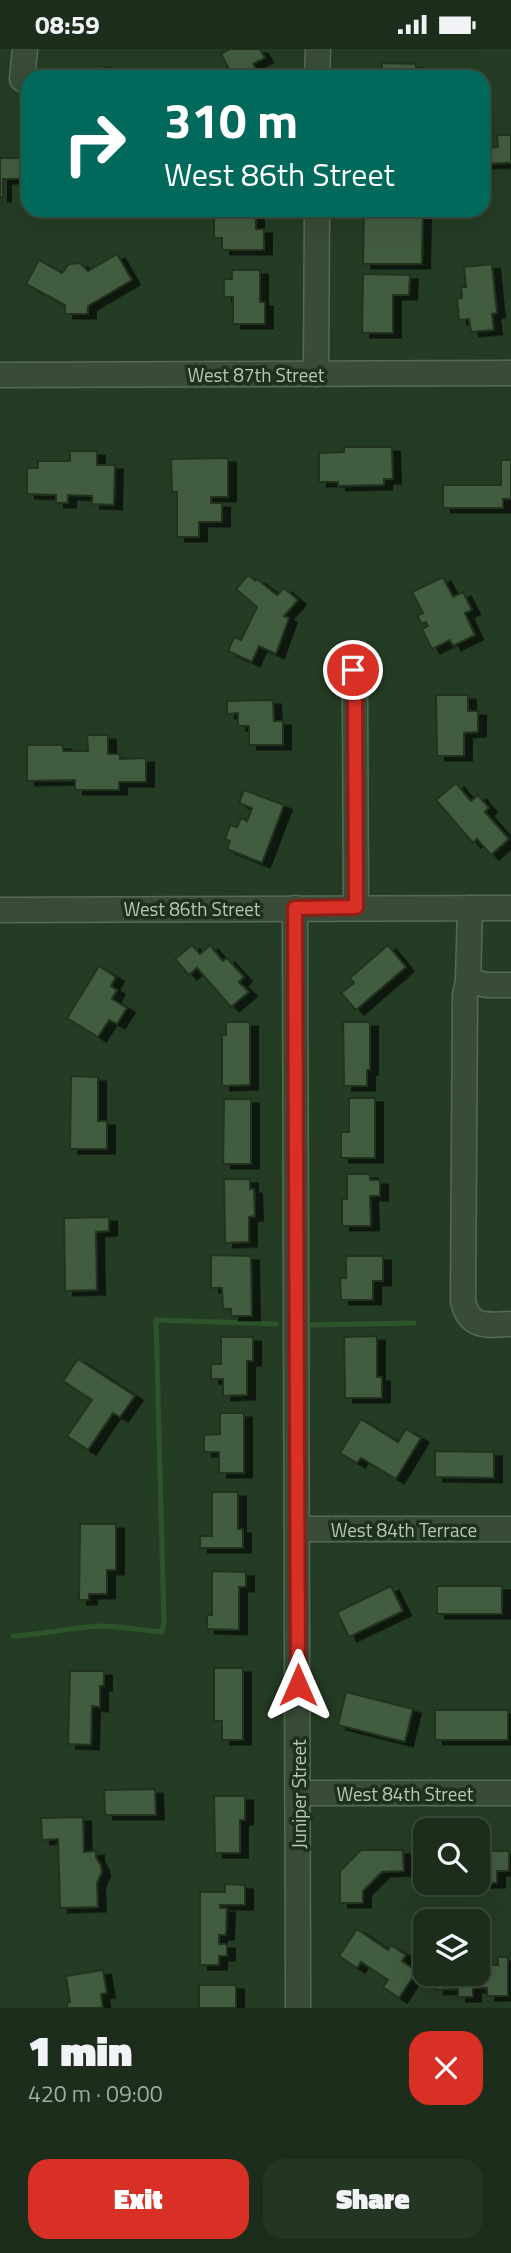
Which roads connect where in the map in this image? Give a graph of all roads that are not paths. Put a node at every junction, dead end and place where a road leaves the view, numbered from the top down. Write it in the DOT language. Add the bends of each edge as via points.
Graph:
graph roads {
  1 [pos="25,49"];
  2 [pos="318,49"];
  3 [pos="23,70"];
  4 [pos="317,70"];
  5 [pos="317,217"];
  6 [pos="511,373"];
  7 [pos="316,374"];
  8 [pos="0,375"];
  9 [pos="353,670"];
  10 [pos="356,907"];
  11 [pos="295,908"];
  12 [pos="470,908"];
  13 [pos="511,908"];
  14 [pos="0,910"];
  15 [pos="468,981"];
  16 [pos="511,985"];
  17 [pos="511,1324"];
  18 [pos="298,1529"];
  19 [pos="511,1529"];
  20 [pos="298,1793"];
  21 [pos="511,1793"];
  22 [pos="298,2008"];
  1 -- 3 [label="street"];
  2 -- 4 [label="street"];
  5 -- 7 [label="street"];
  6 -- 7 [label="street, West 87th Street"];
  7 -- 8 [label="street, West 87th Street"];
  9 -- 10 [label="street"];
  10 -- 11 [label="street, West 86th Street"];
  10 -- 12 [label="street, West 86th Street"];
  11 -- 14 [label="street, West 86th Street"];
  11 -- 18 [label="street, Juniper Street"];
  12 -- 13 [label="street, West 86th Street"];
  12 -- 15 [label="street"];
  15 -- 16 [label="street"];
  15 -- 17 [label="street" via="463,1301 475,1322"];
  18 -- 19 [label="street, West 84th Terrace"];
  18 -- 20 [label="street, Juniper Street"];
  20 -- 21 [label="street, West 84th Street"];
  20 -- 22 [label="street, Juniper Street"];
}
